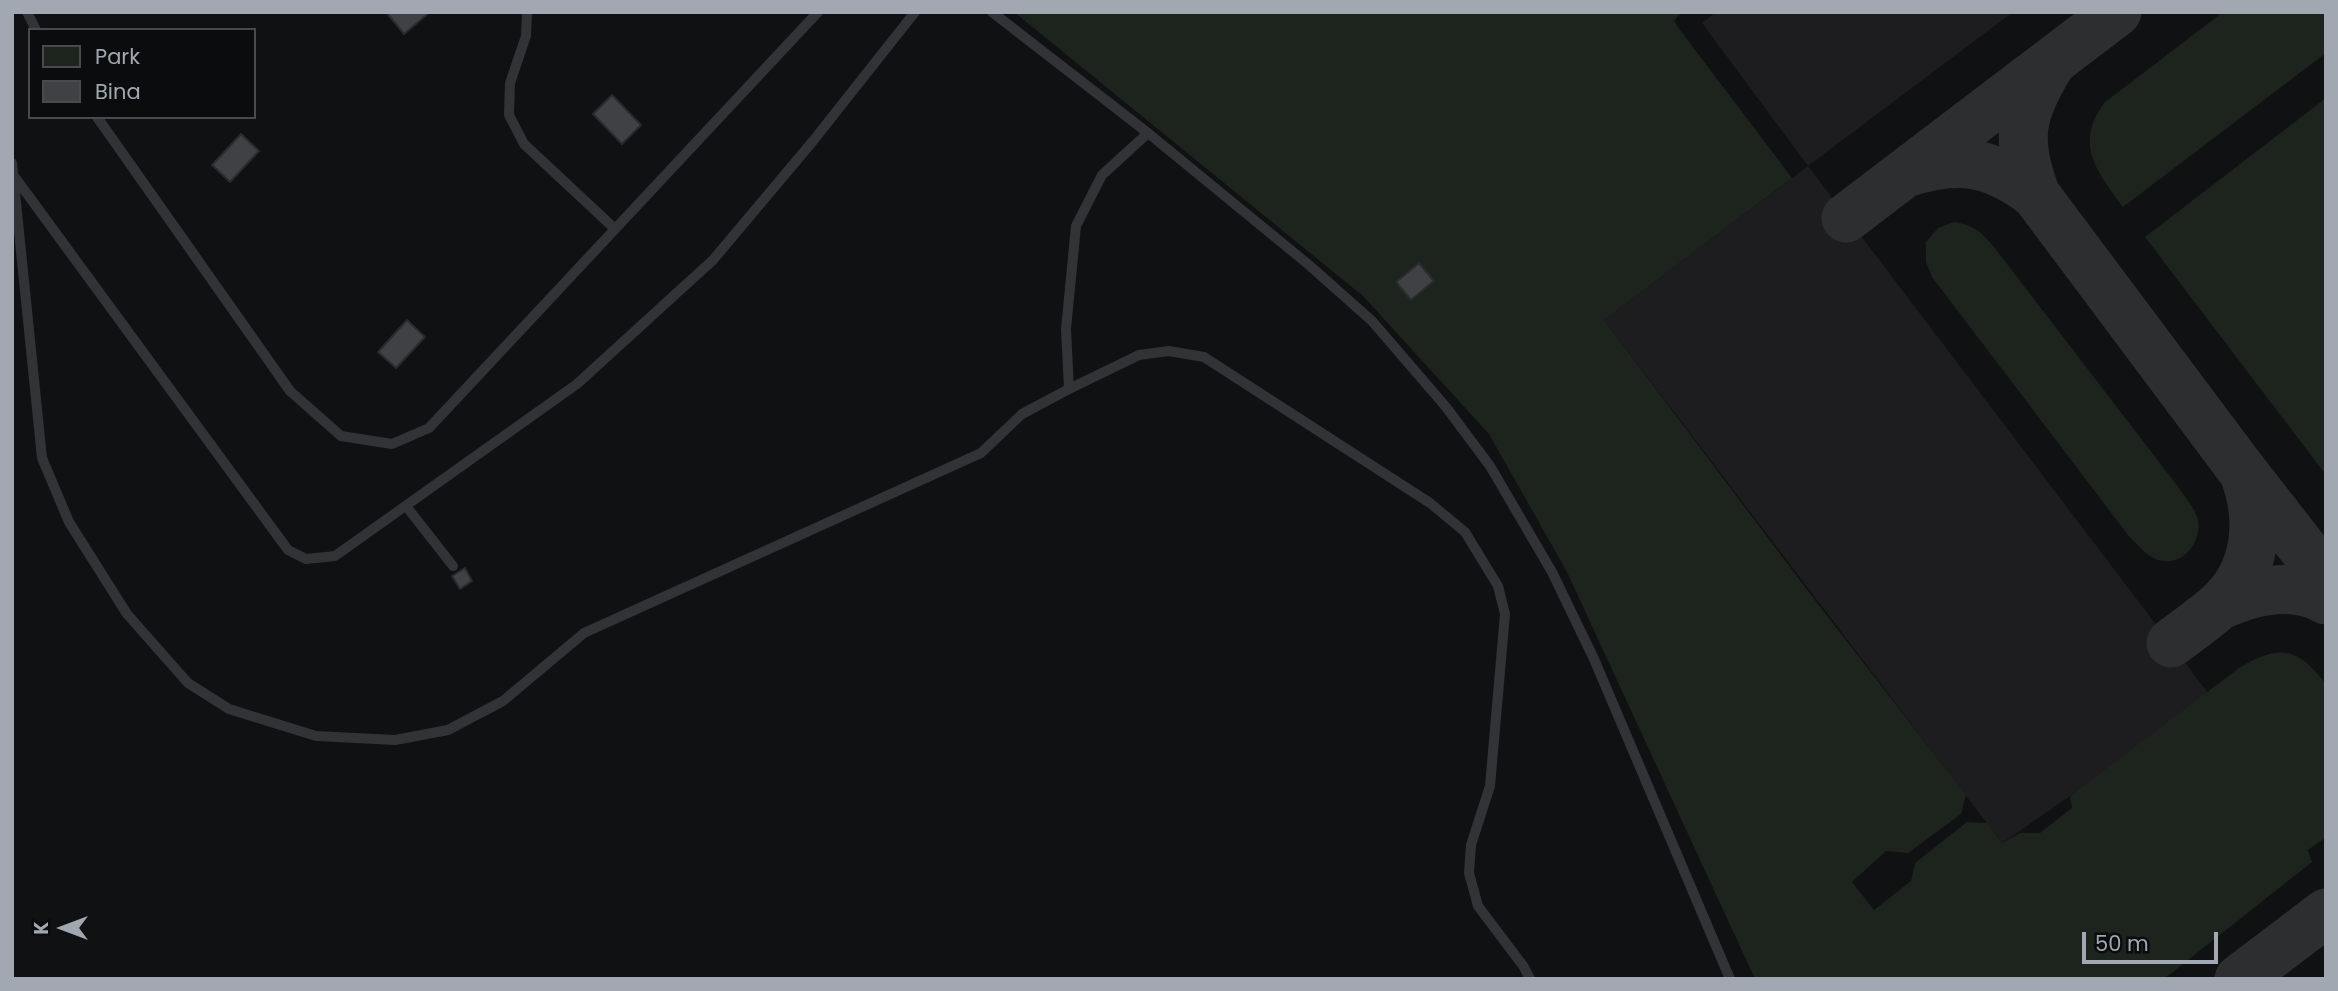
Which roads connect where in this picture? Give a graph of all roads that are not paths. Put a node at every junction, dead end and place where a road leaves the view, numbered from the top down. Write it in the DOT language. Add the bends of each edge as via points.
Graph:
graph roads {
  1 [pos="27,12"];
  2 [pos="527,12"];
  3 [pos="818,12"];
  4 [pos="915,12"];
  5 [pos="992,12"];
  6 [pos="35,28"];
  7 [pos="98,119"];
  8 [pos="1148,133"];
  9 [pos="12,163"];
  10 [pos="13,175"];
  11 [pos="615,229"];
  12 [pos="1069,388"];
  13 [pos="406,506"];
  14 [pos="453,566"];
  15 [pos="1530,979"];
  16 [pos="1730,979"];
  1 -- 6 [label="lane"];
  2 -- 11 [label="lane" via="526,36 510,83 509,115 524,144"];
  3 -- 11 [label="lane"];
  4 -- 13 [label="lane" via="712,260 577,384"];
  5 -- 8 [label="lane"];
  7 -- 11 [label="lane" via="290,391 341,436 392,444 429,428"];
  8 -- 12 [label="lane" via="1102,175 1076,226 1066,329"];
  8 -- 16 [label="lane" via="1372,321 1490,466 1552,572 1594,659"];
  9 -- 10 [label="lane"];
  10 -- 12 [label="lane" via="42,458 69,522 127,614 188,683 229,709 316,736 395,740 448,730 503,701 584,633 981,453 1022,414"];
  10 -- 13 [label="lane" via="288,550 306,559 335,556"];
  12 -- 15 [label="lane" via="1139,355 1169,351 1204,357 1430,503 1465,532 1498,586 1505,614 1490,786 1471,845 1469,873 1478,906"];
  13 -- 14 [label="lane"];
}
